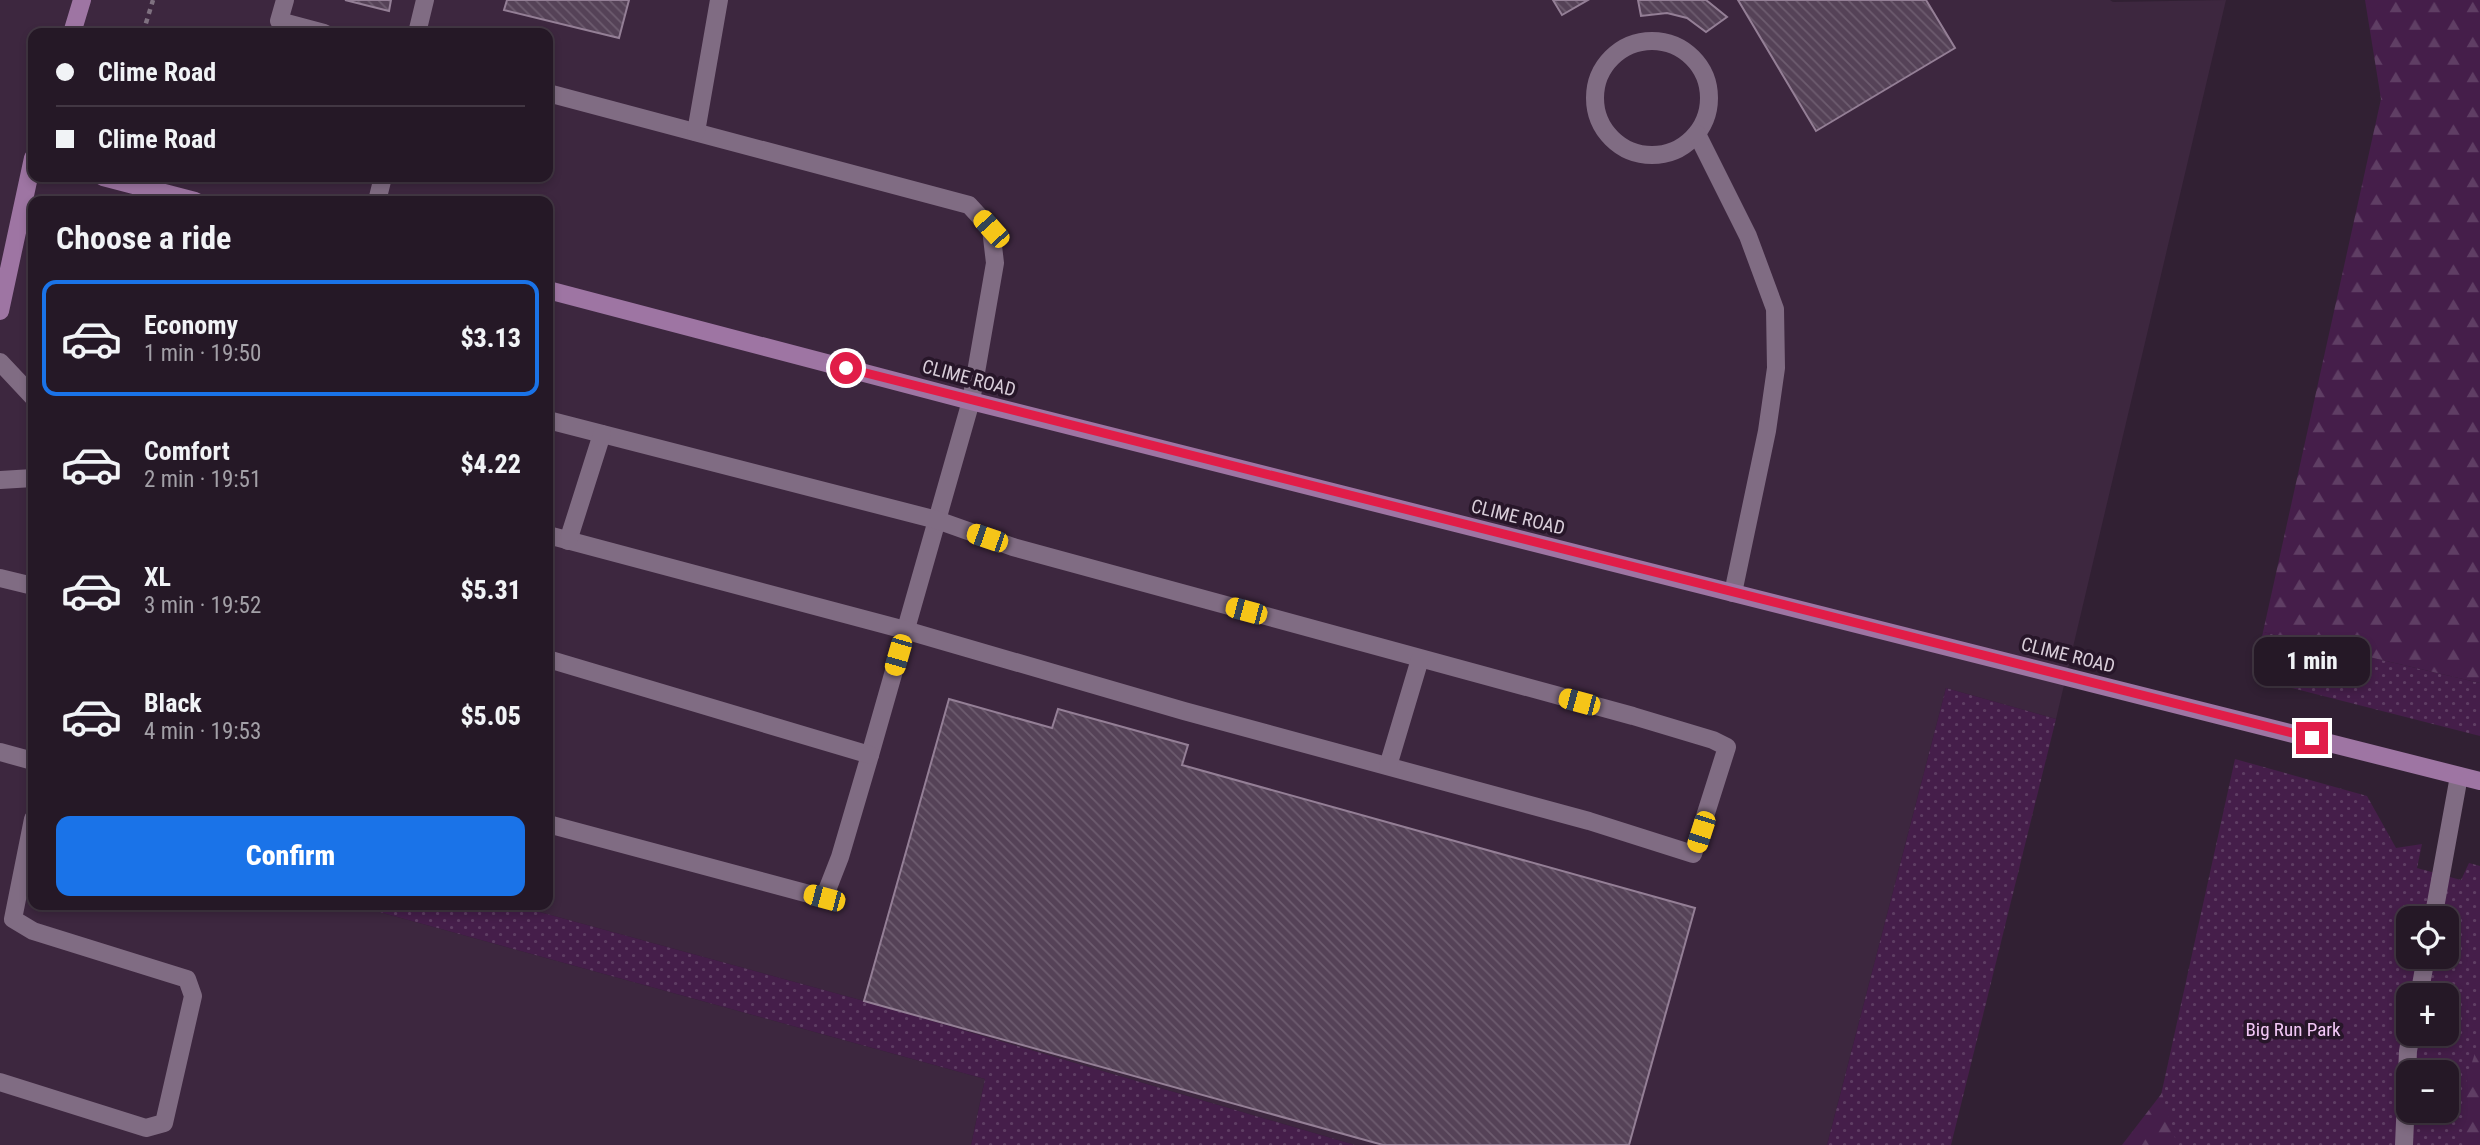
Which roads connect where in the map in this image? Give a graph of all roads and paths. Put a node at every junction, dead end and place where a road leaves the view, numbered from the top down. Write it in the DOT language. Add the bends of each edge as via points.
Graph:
graph roads {
  1 [pos="82,0"];
  2 [pos="153,0"];
  3 [pos="285,0"];
  4 [pos="425,0"];
  5 [pos="719,0"];
  6 [pos="74,28"];
  7 [pos="145,28"];
  8 [pos="304,28"];
  9 [pos="418,28"];
  10 [pos="553,94"];
  11 [pos="696,132"];
  12 [pos="1697,134"];
  13 [pos="28,181"];
  14 [pos="122,182"];
  15 [pos="176,196"];
  16 [pos="553,291"];
  17 [pos="0,311"];
  18 [pos="0,362"];
  19 [pos="28,392"];
  20 [pos="971,401"];
  21 [pos="553,421"];
  22 [pos="602,434"];
  23 [pos="28,478"];
  24 [pos="0,480"];
  25 [pos="937,520"];
  26 [pos="553,536"];
  27 [pos="568,541"];
  28 [pos="0,578"];
  29 [pos="28,585"];
  30 [pos="1733,593"];
  31 [pos="905,631"];
  32 [pos="1420,659"];
  33 [pos="553,660"];
  34 [pos="0,752"];
  35 [pos="870,755"];
  36 [pos="28,760"];
  37 [pos="1388,766"];
  38 [pos="2459,776"];
  39 [pos="2480,781"];
  40 [pos="553,825"];
  41 [pos="28,844"];
  42 [pos="2435,906"];
  43 [pos="2410,1046"];
  44 [pos="0,1082"];
  45 [pos="2404,1145"];
  1 -- 6 [label="main road"];
  2 -- 7 [label="path"];
  3 -- 8 [label="lane" via="279,22"];
  4 -- 9 [label="lane"];
  5 -- 11 [label="lane"];
  10 -- 11 [label="lane"];
  11 -- 20 [label="lane" via="969,205 991,229 995,263"];
  12 -- 12 [label="lane" via="1668,154 1648,156 1620,146 1600,124 1595,106 1603,68 1616,53 1633,44 1653,41 1687,53 1707,82 1710,100"];
  12 -- 30 [label="lane" via="1748,236 1775,309 1776,368 1767,431"];
  13 -- 17 [label="main road"];
  14 -- 15 [label="main road"];
  16 -- 20 [label="main road, CLIME ROAD"];
  18 -- 19 [label="lane"];
  20 -- 25 [label="lane"];
  20 -- 30 [label="main road, CLIME ROAD"];
  21 -- 22 [label="lane"];
  22 -- 25 [label="lane"];
  22 -- 27 [label="lane"];
  23 -- 24 [label="lane"];
  25 -- 31 [label="lane"];
  25 -- 32 [label="lane" via="1013,547"];
  26 -- 27 [label="lane"];
  27 -- 31 [label="lane"];
  28 -- 29 [label="lane"];
  30 -- 38 [label="main road, CLIME ROAD"];
  31 -- 35 [label="lane"];
  31 -- 37 [label="lane"];
  32 -- 37 [label="lane"];
  32 -- 37 [label="lane" via="1713,740 1727,747 1722,764 1693,854"];
  33 -- 35 [label="lane"];
  34 -- 36 [label="lane"];
  35 -- 40 [label="lane" via="824,898"];
  38 -- 39 [label="main road, CLIME ROAD"];
  38 -- 42 [label="lane"];
  41 -- 44 [label="lane" via="13,919 33,931 187,979 193,996 164,1124 146,1128"];
  43 -- 45 [label="lane"];
}
